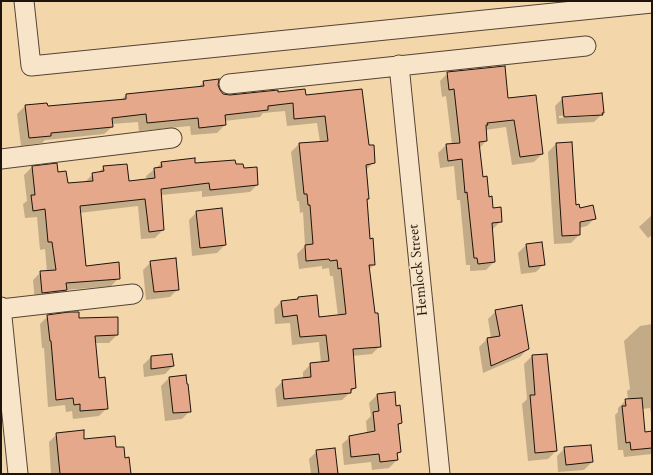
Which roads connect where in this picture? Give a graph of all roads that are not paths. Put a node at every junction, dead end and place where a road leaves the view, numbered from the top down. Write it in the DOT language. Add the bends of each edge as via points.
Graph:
graph roads {
  1 [pos="24,1"];
  2 [pos="652,3"];
  3 [pos="586,46"];
  4 [pos="399,65"];
  5 [pos="229,84"];
  6 [pos="172,138"];
  7 [pos="1,159"];
  8 [pos="133,294"];
  9 [pos="1,308"];
  10 [pos="3,348"];
  11 [pos="18,474"];
  12 [pos="440,474"];
  1 -- 2 [label="street" via="30,66"];
  3 -- 4 [label="street"];
  4 -- 5 [label="street"];
  4 -- 12 [label="street, Hemlock Street"];
  6 -- 7 [label="street"];
  8 -- 9 [label="street"];
  9 -- 10 [label="street"];
  10 -- 11 [label="street"];
}
